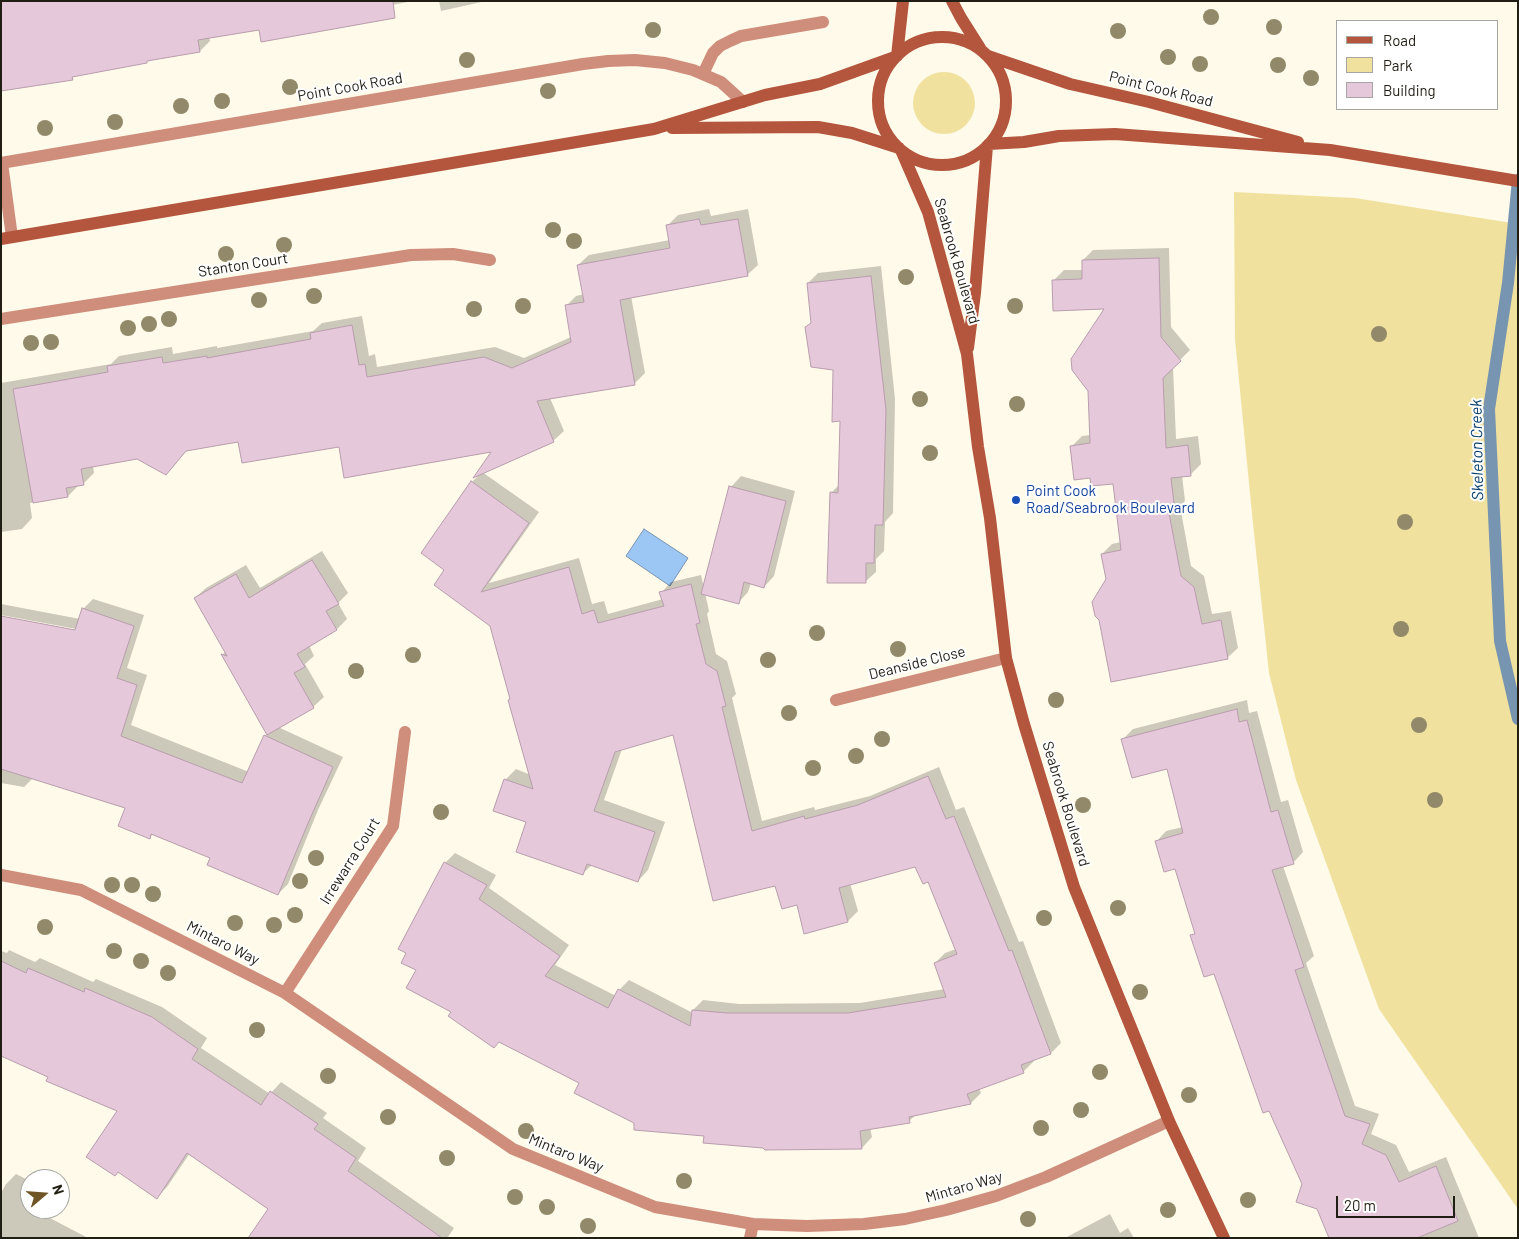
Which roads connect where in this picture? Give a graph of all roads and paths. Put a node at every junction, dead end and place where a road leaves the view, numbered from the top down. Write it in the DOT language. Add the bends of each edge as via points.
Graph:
graph roads {
  1 [pos="903,1"];
  2 [pos="952,1"];
  3 [pos="822,22"];
  4 [pos="984,53"];
  5 [pos="896,57"];
  6 [pos="703,74"];
  7 [pos="743,102"];
  8 [pos="654,128"];
  9 [pos="988,145"];
  10 [pos="900,149"];
  11 [pos="1330,150"];
  12 [pos="2,163"];
  13 [pos="1518,181"];
  14 [pos="7,238"];
  15 [pos="490,260"];
  16 [pos="1,319"];
  17 [pos="967,354"];
  18 [pos="1006,658"];
  19 [pos="836,700"];
  20 [pos="405,732"];
  21 [pos="1,875"];
  22 [pos="285,993"];
  23 [pos="1169,1121"];
  24 [pos="753,1224"];
  25 [pos="750,1238"];
  26 [pos="1224,1238"];
  1 -- 5 [label="main road"];
  2 -- 4 [label="main road"];
  3 -- 6 [label="street" via="741,36 713,53"];
  4 -- 5 [label="main road" via="964,40 938,37 915,43"];
  4 -- 9 [label="main road" via="1000,76 1006,102 1002,123"];
  4 -- 11 [label="main road, Point Cook Road" via="1070,84"];
  5 -- 7 [label="main road, Point Cook Road" via="820,84"];
  5 -- 10 [label="main road" via="882,79 878,106 884,126"];
  6 -- 7 [label="street, Point Cook Road" via="721,82"];
  6 -- 12 [label="street, Point Cook Road" via="665,63 636,60 583,64"];
  7 -- 8 [label="main road, Point Cook Road"];
  8 -- 10 [label="main road, Point Cook Road" via="818,127 852,133"];
  8 -- 14 [label="main road, Point Cook Road"];
  9 -- 10 [label="main road" via="964,161 941,165 922,162"];
  9 -- 11 [label="main road, Point Cook Road" via="1059,136 1115,134"];
  9 -- 17 [label="main road, Seabrook Boulevard"];
  10 -- 17 [label="main road, Seabrook Boulevard" via="928,212"];
  11 -- 13 [label="main road, Point Cook Road"];
  12 -- 14 [label="street, Point Cook Road"];
  15 -- 16 [label="street, Stanton Court" via="453,254 411,255"];
  17 -- 18 [label="main road, Seabrook Boulevard"];
  18 -- 19 [label="street, Deanside Close"];
  18 -- 23 [label="main road, Seabrook Boulevard" via="1074,887"];
  20 -- 22 [label="street, Irrewarra Court" via="393,826"];
  21 -- 22 [label="street, Mintaro Way" via="81,890"];
  22 -- 24 [label="street, Mintaro Way" via="513,1149 655,1207"];
  23 -- 24 [label="street, Mintaro Way" via="1046,1177 946,1210 864,1224"];
  23 -- 26 [label="main road, Seabrook Boulevard"];
  24 -- 25 [label="street"];
}
